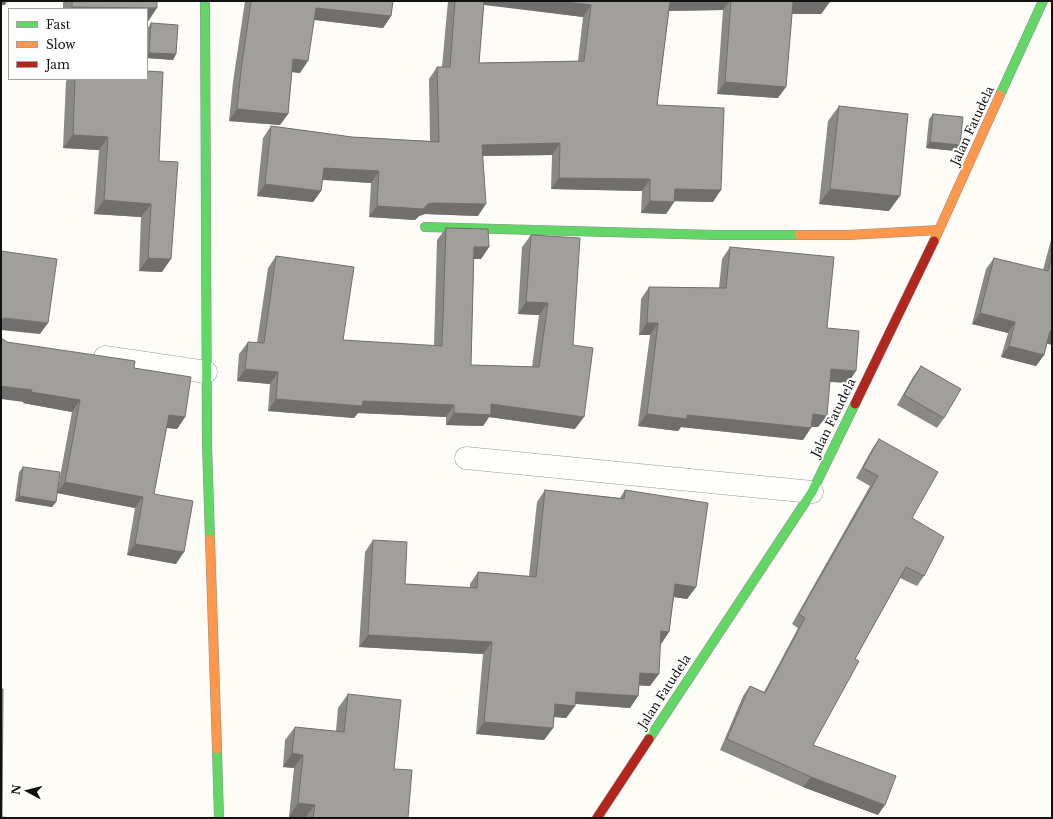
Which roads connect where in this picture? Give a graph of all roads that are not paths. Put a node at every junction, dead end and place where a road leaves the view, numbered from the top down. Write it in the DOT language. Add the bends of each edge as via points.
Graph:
graph roads {
  1 [pos="205,1"];
  2 [pos="1043,1"];
  3 [pos="425,227"];
  4 [pos="939,230"];
  5 [pos="88,354"];
  6 [pos="206,372"];
  7 [pos="466,458"];
  8 [pos="812,492"];
  9 [pos="219,818"];
  10 [pos="597,818"];
  1 -- 6 [label="street"];
  2 -- 4 [label="street, Jalan Fatudela"];
  3 -- 4 [label="street" via="716,235 848,235"];
  4 -- 8 [label="street, Jalan Fatudela"];
  5 -- 6 [label="street"];
  6 -- 9 [label="street"];
  7 -- 8 [label="street"];
  8 -- 10 [label="street, Jalan Fatudela"];
}
